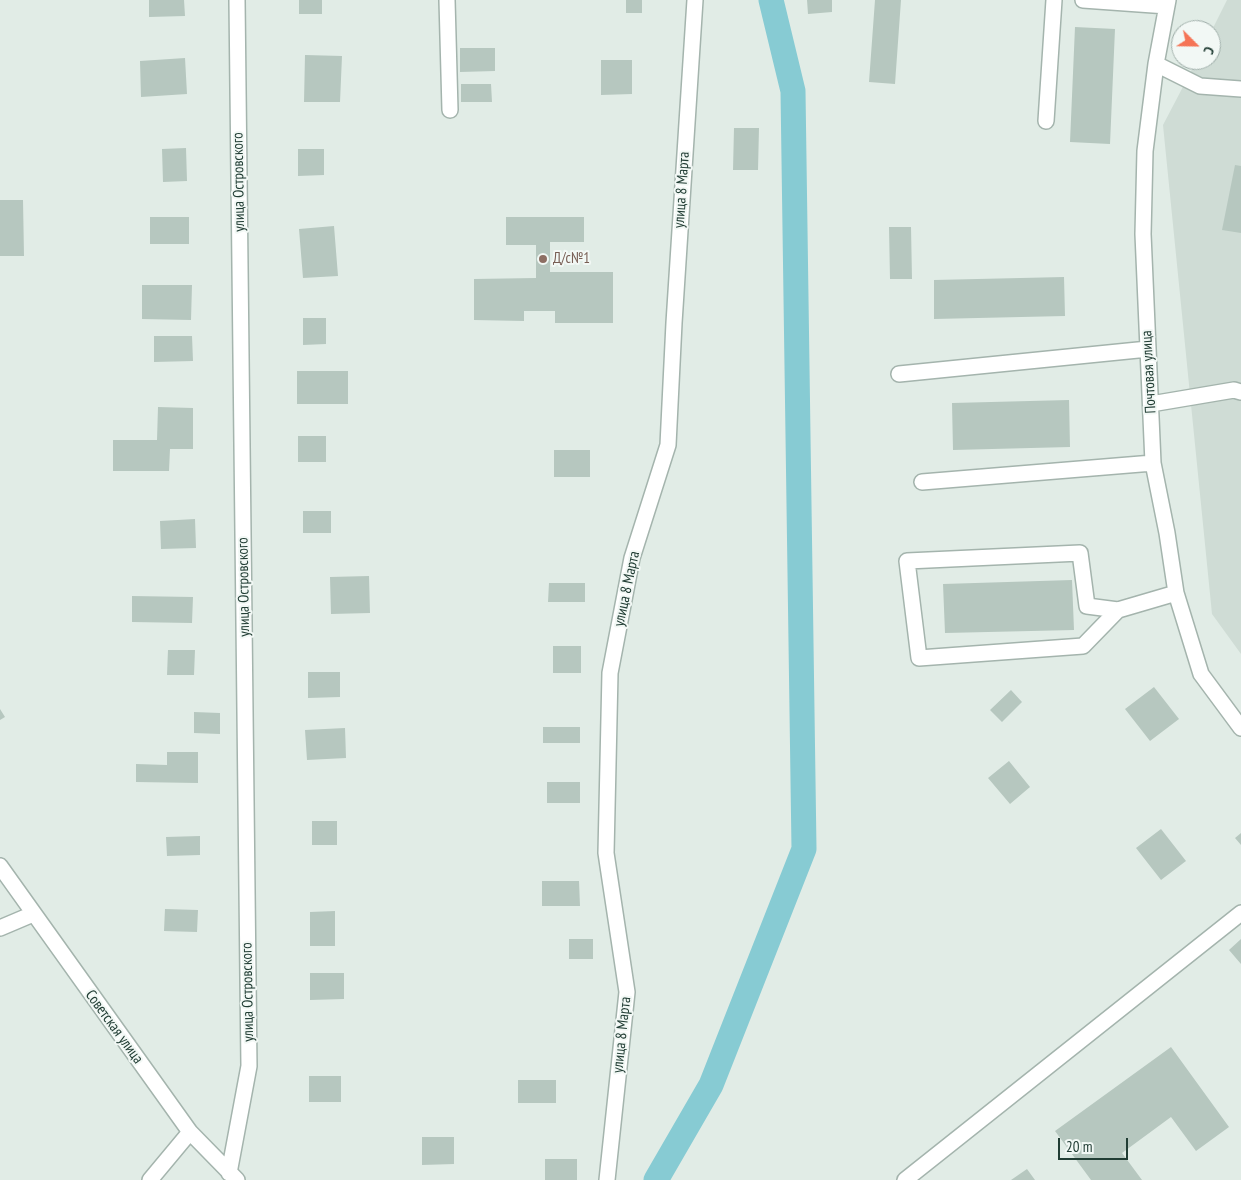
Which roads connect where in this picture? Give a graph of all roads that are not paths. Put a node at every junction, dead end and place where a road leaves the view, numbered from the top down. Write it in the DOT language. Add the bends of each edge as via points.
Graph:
graph roads {
  1 [pos="237,0"];
  2 [pos="447,0"];
  3 [pos="695,0"];
  4 [pos="1054,0"];
  5 [pos="1083,0"];
  6 [pos="1167,3"];
  7 [pos="1156,64"];
  8 [pos="1241,89"];
  9 [pos="450,110"];
  10 [pos="1046,120"];
  11 [pos="1148,349"];
  12 [pos="899,374"];
  13 [pos="1241,392"];
  14 [pos="1150,404"];
  15 [pos="1153,463"];
  16 [pos="922,482"];
  17 [pos="1176,593"];
  18 [pos="1118,610"];
  19 [pos="1241,728"];
  20 [pos="0,866"];
  21 [pos="1241,913"];
  22 [pos="33,914"];
  23 [pos="0,928"];
  24 [pos="190,1132"];
  25 [pos="233,1176"];
  26 [pos="150,1180"];
  27 [pos="608,1180"];
  28 [pos="905,1180"];
  1 -- 25 [label="street, улица Островского" via="249,1066"];
  2 -- 9 [label="street"];
  3 -- 27 [label="street, улица 8 Марта" via="668,445 632,558 610,673 606,853 627,992"];
  4 -- 10 [label="street"];
  5 -- 6 [label="street"];
  6 -- 7 [label="street, Почтовая улица"];
  7 -- 8 [label="street" via="1200,86"];
  7 -- 11 [label="street, Почтовая улица" via="1145,151 1143,234"];
  11 -- 12 [label="street"];
  11 -- 14 [label="street, Почтовая улица"];
  13 -- 14 [label="street" via="1234,390"];
  14 -- 15 [label="street, Почтовая улица"];
  15 -- 16 [label="street"];
  15 -- 17 [label="street, Почтовая улица"];
  17 -- 18 [label="street"];
  17 -- 19 [label="street, Почтовая улица" via="1202,674"];
  18 -- 18 [label="street" via="1083,646 919,658 907,560 1080,552 1087,606"];
  20 -- 22 [label="street, Советская улица"];
  21 -- 28 [label="street"];
  22 -- 23 [label="street"];
  22 -- 24 [label="street, Советская улица"];
  24 -- 25 [label="street, Советская улица"];
  24 -- 26 [label="street"];
}
